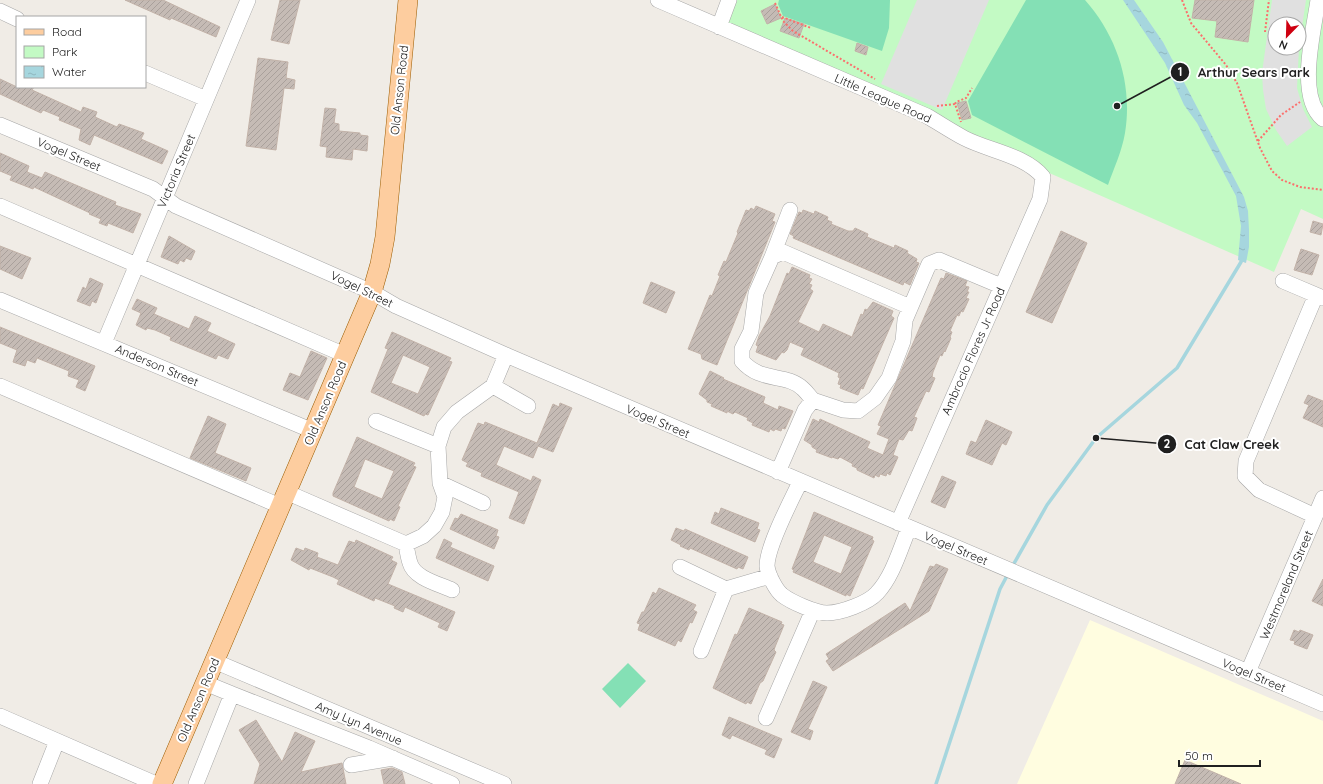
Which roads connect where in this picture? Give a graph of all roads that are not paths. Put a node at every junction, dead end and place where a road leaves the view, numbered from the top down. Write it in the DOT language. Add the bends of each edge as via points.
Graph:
graph roads {
  1 [pos="408,0"];
  2 [pos="658,0"];
  3 [pos="729,0"];
  4 [pos="1318,0"];
  5 [pos="243,2"];
  6 [pos="0,11"];
  7 [pos="16,19"];
  8 [pos="719,26"];
  9 [pos="146,73"];
  10 [pos="206,99"];
  11 [pos="1323,119"];
  12 [pos="0,125"];
  13 [pos="1043,178"];
  14 [pos="165,198"];
  15 [pos="0,206"];
  16 [pos="790,210"];
  17 [pos="772,257"];
  18 [pos="137,264"];
  19 [pos="1283,281"];
  20 [pos="1001,286"];
  21 [pos="372,292"];
  22 [pos="1319,297"];
  23 [pos="0,300"];
  24 [pos="910,307"];
  25 [pos="104,343"];
  26 [pos="346,355"];
  27 [pos="506,355"];
  28 [pos="0,386"];
  29 [pos="493,386"];
  30 [pos="813,400"];
  31 [pos="528,406"];
  32 [pos="376,421"];
  33 [pos="313,431"];
  34 [pos="438,446"];
  35 [pos="778,472"];
  36 [pos="800,482"];
  37 [pos="440,483"];
  38 [pos="1323,498"];
  39 [pos="283,499"];
  40 [pos="483,502"];
  41 [pos="1315,516"];
  42 [pos="903,526"];
  43 [pos="406,544"];
  44 [pos="680,568"];
  45 [pos="770,576"];
  46 [pos="726,589"];
  47 [pos="452,590"];
  48 [pos="813,610"];
  49 [pos="701,651"];
  50 [pos="214,661"];
  51 [pos="1248,672"];
  52 [pos="205,683"];
  53 [pos="232,694"];
  54 [pos="1323,704"];
  55 [pos="0,716"];
  56 [pos="766,718"];
  57 [pos="376,730"];
  58 [pos="57,741"];
  59 [pos="401,741"];
  60 [pos="369,748"];
  61 [pos="393,758"];
  62 [pos="351,765"];
  63 [pos="471,778"];
  64 [pos="40,784"];
  65 [pos="156,784"];
  66 [pos="162,784"];
  67 [pos="196,784"];
  68 [pos="452,784"];
  69 [pos="504,784"];
  1 -- 21 [label="main road, Old Anson Road" via="385,237"];
  2 -- 8 [label="street, Little League Road"];
  3 -- 8 [label="street"];
  4 -- 11 [label="street" via="1309,87 1313,104"];
  5 -- 10 [label="street, Victoria Street"];
  6 -- 7 [label="street"];
  8 -- 13 [label="street, Little League Road" via="927,116 965,138 1010,156 1036,170"];
  9 -- 10 [label="street"];
  10 -- 14 [label="street, Victoria Street"];
  12 -- 14 [label="street, Vogel Street" via="152,189"];
  13 -- 20 [label="street, Ambrocio Flores Jr Road" via="1040,199"];
  14 -- 18 [label="street, Victoria Street"];
  14 -- 21 [label="street, Vogel Street" via="176,206"];
  15 -- 18 [label="street"];
  16 -- 17 [label="street"];
  17 -- 24 [label="street" via="783,252"];
  17 -- 30 [label="street" via="756,293 751,331 742,349 742,361 749,369 802,387"];
  18 -- 25 [label="street, Victoria Street"];
  18 -- 26 [label="street"];
  19 -- 22 [label="street"];
  20 -- 24 [label="street" via="939,260 929,264"];
  20 -- 42 [label="street, Ambrocio Flores Jr Road"];
  21 -- 26 [label="main road, Old Anson Road"];
  21 -- 27 [label="street, Vogel Street" via="396,306"];
  22 -- 41 [label="street" via="1246,460 1245,476 1259,490"];
  23 -- 25 [label="street, Anderson Street"];
  24 -- 30 [label="street" via="905,320 903,341 889,378 875,398 858,411 843,410"];
  25 -- 33 [label="street, Anderson Street"];
  26 -- 33 [label="main road, Old Anson Road"];
  27 -- 29 [label="street"];
  27 -- 35 [label="street, Vogel Street"];
  28 -- 39 [label="street"];
  29 -- 31 [label="street"];
  29 -- 34 [label="street" via="457,412 444,428"];
  30 -- 35 [label="street" via="805,410"];
  32 -- 34 [label="street"];
  33 -- 39 [label="main road, Old Anson Road"];
  34 -- 37 [label="street"];
  35 -- 36 [label="street, Vogel Street"];
  36 -- 42 [label="street, Vogel Street"];
  36 -- 45 [label="street" via="769,556 767,567"];
  37 -- 40 [label="street"];
  37 -- 43 [label="street" via="445,497 442,512 434,526 423,536"];
  38 -- 41 [label="street, Westmoreland Street"];
  39 -- 43 [label="street"];
  39 -- 50 [label="main road, Old Anson Road"];
  41 -- 51 [label="street, Westmoreland Street"];
  42 -- 48 [label="street" via="890,574 877,594 842,611 826,613"];
  42 -- 51 [label="street, Vogel Street"];
  43 -- 47 [label="street" via="410,564 414,570 420,576"];
  44 -- 46 [label="street"];
  45 -- 46 [label="street"];
  45 -- 48 [label="street" via="782,595"];
  46 -- 49 [label="street"];
  48 -- 56 [label="street"];
  50 -- 52 [label="main road, Old Anson Road"];
  50 -- 57 [label="street, Amy Lyn Avenue"];
  51 -- 54 [label="street, Vogel Street"];
  52 -- 53 [label="street"];
  52 -- 66 [label="main road, Old Anson Road"];
  53 -- 60 [label="street"];
  53 -- 67 [label="street"];
  55 -- 58 [label="street"];
  57 -- 59 [label="street, Amy Lyn Avenue"];
  57 -- 60 [label="street"];
  58 -- 64 [label="street"];
  58 -- 65 [label="street"];
  59 -- 61 [label="street"];
  59 -- 63 [label="street, Amy Lyn Avenue"];
  60 -- 61 [label="street"];
  61 -- 62 [label="street"];
  61 -- 68 [label="street"];
  63 -- 69 [label="street, Amy Lyn Avenue"];
}
